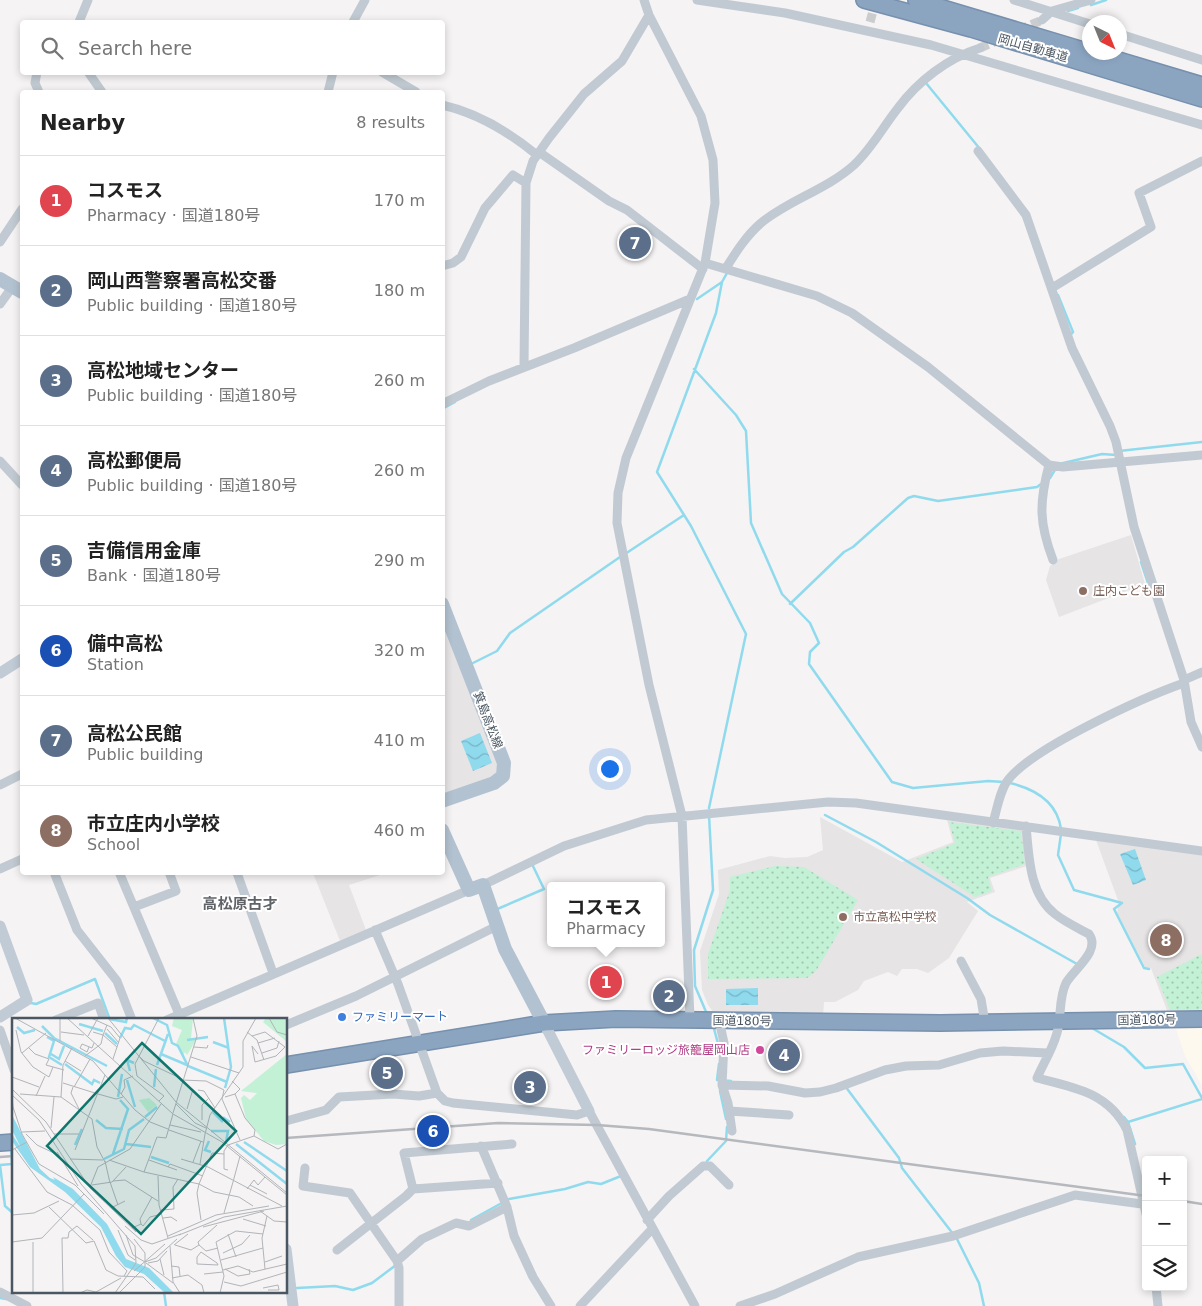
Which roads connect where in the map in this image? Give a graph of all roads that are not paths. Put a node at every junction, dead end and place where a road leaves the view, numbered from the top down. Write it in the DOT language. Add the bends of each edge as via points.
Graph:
graph roads {
  1 [pos="88,0"];
  2 [pos="365,0"];
  3 [pos="644,0"];
  4 [pos="697,0"];
  5 [pos="864,0"];
  6 [pos="916,0"];
  7 [pos="1014,0"];
  8 [pos="1091,0"];
  9 [pos="1052,12"];
  10 [pos="649,16"];
  11 [pos="80,20"];
  12 [pos="354,20"];
  13 [pos="1042,20"];
  14 [pos="1082,21"];
  15 [pos="1127,36"];
  16 [pos="980,48"];
  17 [pos="1082,49"];
  18 [pos="960,54"];
  19 [pos="1118,60"];
  20 [pos="1202,60"];
  21 [pos="36,75"];
  22 [pos="90,75"];
  23 [pos="332,75"];
  24 [pos="387,75"];
  25 [pos="1202,85"];
  26 [pos="38,90"];
  27 [pos="101,90"];
  28 [pos="328,90"];
  29 [pos="413,90"];
  30 [pos="1202,99"];
  31 [pos="445,106"];
  32 [pos="1202,125"];
  33 [pos="978,151"];
  34 [pos="538,154"];
  35 [pos="1202,161"];
  36 [pos="526,183"];
  37 [pos="20,212"];
  38 [pos="0,242"];
  39 [pos="445,265"];
  40 [pos="704,266"];
  41 [pos="728,269"];
  42 [pos="0,279"];
  43 [pos="1054,287"];
  44 [pos="18,289"];
  45 [pos="690,299"];
  46 [pos="0,304"];
  47 [pos="524,366"];
  48 [pos="445,403"];
  49 [pos="1118,454"];
  50 [pos="1202,455"];
  51 [pos="0,461"];
  52 [pos="1054,466"];
  53 [pos="20,483"];
  54 [pos="1054,560"];
  55 [pos="445,612"];
  56 [pos="20,660"];
  57 [pos="0,672"];
  58 [pos="1202,672"];
  59 [pos="1182,683"];
  60 [pos="1202,747"];
  61 [pos="20,775"];
  62 [pos="0,785"];
  63 [pos="445,800"];
  64 [pos="682,816"];
  65 [pos="993,822"];
  66 [pos="1026,826"];
  67 [pos="445,837"];
  68 [pos="1202,851"];
  69 [pos="20,860"];
  70 [pos="0,869"];
  71 [pos="55,875"];
  72 [pos="120,875"];
  73 [pos="170,875"];
  74 [pos="238,875"];
  75 [pos="483,885"];
  76 [pos="469,890"];
  77 [pos="134,907"];
  78 [pos="0,926"];
  79 [pos="497,926"];
  80 [pos="375,930"];
  81 [pos="961,961"];
  82 [pos="273,973"];
  83 [pos="394,977"];
  84 [pos="179,1014"];
  85 [pos="0,1017"];
  86 [pos="61,1018"];
  87 [pos="103,1018"];
  88 [pos="131,1018"];
  89 [pos="170,1018"];
  90 [pos="690,1019"];
  91 [pos="1202,1019"];
  92 [pos="713,1020"];
  93 [pos="1058,1022"];
  94 [pos="544,1023"];
  95 [pos="986,1023"];
  96 [pos="288,1024"];
  97 [pos="0,1030"];
  98 [pos="12,1038"];
  99 [pos="5,1041"];
  100 [pos="419,1042"];
  101 [pos="1048,1053"];
  102 [pos="12,1064"];
  103 [pos="288,1065"];
  104 [pos="722,1082"];
  105 [pos="437,1093"];
  106 [pos="589,1111"];
  107 [pos="729,1111"];
  108 [pos="789,1115"];
  109 [pos="288,1120"];
  110 [pos="732,1131"];
  111 [pos="512,1144"];
  112 [pos="482,1146"];
  113 [pos="305,1168"];
  114 [pos="498,1184"];
  115 [pos="729,1186"];
  116 [pos="413,1189"];
  117 [pos="506,1204"];
  118 [pos="1142,1204"];
  119 [pos="647,1220"];
  120 [pos="371,1224"];
  121 [pos="651,1231"];
  122 [pos="337,1250"];
  123 [pos="398,1263"];
  124 [pos="288,1265"];
  125 [pos="1156,1291"];
  126 [pos="0,1292"];
  127 [pos="27,1306"];
  128 [pos="293,1306"];
  129 [pos="399,1306"];
  130 [pos="551,1306"];
  131 [pos="580,1306"];
  132 [pos="695,1306"];
  133 [pos="740,1306"];
  134 [pos="1158,1306"];
  1 -- 11 [label="street"];
  2 -- 12 [label="street"];
  3 -- 10 [label="street"];
  4 -- 18 [label="street" via="869,27"];
  5 -- 30 [label="highway, 岡山自動車道"];
  6 -- 17 [label="highway, 岡山自動車道"];
  7 -- 9 [label="street"];
  8 -- 9 [label="street"];
  9 -- 13 [label="street"];
  9 -- 14 [label="street"];
  10 -- 34 [label="street" via="622,61 584,94"];
  10 -- 40 [label="street" via="695,102 709,146 716,202"];
  15 -- 20 [label="street"];
  16 -- 18 [label="street"];
  18 -- 32 [label="street"];
  18 -- 41 [label="street" via="911,93 854,164 826,186 762,222 744,241"];
  19 -- 25 [label="highway, 岡山自動車道"];
  21 -- 26 [label="street"];
  22 -- 27 [label="street"];
  23 -- 28 [label="street"];
  24 -- 29 [label="street"];
  31 -- 34 [label="street" via="470,113"];
  33 -- 43 [label="street" via="1024,212"];
  34 -- 36 [label="street"];
  34 -- 40 [label="street" via="627,210"];
  35 -- 43 [label="street" via="1139,193 1150,227"];
  36 -- 39 [label="street" via="513,175 485,208 461,257"];
  36 -- 47 [label="street"];
  37 -- 38 [label="street"];
  40 -- 41 [label="street"];
  40 -- 45 [label="street"];
  41 -- 52 [label="street" via="817,296 852,313 928,367"];
  42 -- 44 [label="main road"];
  43 -- 49 [label="street" via="1068,336 1110,426"];
  44 -- 46 [label="street"];
  45 -- 47 [label="street"];
  45 -- 64 [label="street" via="621,475 617,508 622,556 664,750"];
  47 -- 48 [label="street"];
  49 -- 50 [label="street"];
  49 -- 52 [label="street"];
  49 -- 59 [label="street" via="1134,527"];
  51 -- 53 [label="street"];
  52 -- 54 [label="street" via="1041,493 1044,536"];
  55 -- 63 [label="main road, 箕島高松線" via="504,763 503,776 494,783"];
  56 -- 57 [label="main road"];
  58 -- 59 [label="street"];
  59 -- 60 [label="street"];
  59 -- 65 [label="street" via="1088,727 1018,768 1006,783"];
  61 -- 62 [label="street"];
  64 -- 65 [label="street" via="828,802"];
  64 -- 75 [label="street" via="646,820 607,831 564,846"];
  64 -- 90 [label="street"];
  65 -- 66 [label="street"];
  66 -- 68 [label="street"];
  66 -- 93 [label="street" via="1030,863 1042,900 1055,915 1092,938 1090,951 1066,984"];
  67 -- 76 [label="main road"];
  69 -- 70 [label="street"];
  71 -- 88 [label="street" via="77,930 117,981"];
  72 -- 77 [label="street"];
  73 -- 77 [label="street" via="176,891"];
  74 -- 82 [label="street"];
  75 -- 76 [label="main road"];
  75 -- 79 [label="main road"];
  76 -- 80 [label="street"];
  77 -- 84 [label="street"];
  78 -- 85 [label="main road" via="27,1000"];
  79 -- 83 [label="street"];
  79 -- 94 [label="main road" via="505,950"];
  80 -- 82 [label="street"];
  80 -- 83 [label="street"];
  81 -- 95 [label="street" via="981,999"];
  82 -- 84 [label="street"];
  83 -- 96 [label="street"];
  83 -- 100 [label="street"];
  84 -- 89 [label="street"];
  86 -- 87 [label="street" via="98,1003"];
  90 -- 92 [label="highway, 国道180号"];
  90 -- 94 [label="highway, 国道180号"];
  91 -- 93 [label="highway, 国道180号"];
  92 -- 95 [label="highway, 国道180号"];
  92 -- 104 [label="street" via="724,1043"];
  93 -- 95 [label="highway, 国道180号"];
  93 -- 101 [label="street"];
  94 -- 100 [label="highway, 国道180号"];
  94 -- 106 [label="main road"];
  97 -- 99 [label="street"];
  98 -- 99 [label="street"];
  99 -- 102 [label="street"];
  100 -- 103 [label="highway, 国道180号"];
  100 -- 105 [label="street"];
  101 -- 104 [label="street" via="980,1053 939,1065 885,1070 845,1085 805,1093"];
  101 -- 118 [label="street" via="1037,1078 1092,1093 1122,1117 1137,1167"];
  104 -- 107 [label="street"];
  105 -- 106 [label="street" via="444,1101 453,1103 577,1115"];
  105 -- 109 [label="street" via="339,1097 326,1110"];
  106 -- 119 [label="street"];
  107 -- 108 [label="street"];
  107 -- 110 [label="street"];
  111 -- 112 [label="street"];
  112 -- 114 [label="street"];
  112 -- 116 [label="street" via="404,1153"];
  113 -- 120 [label="street" via="303,1186 350,1193"];
  114 -- 116 [label="street"];
  114 -- 117 [label="street"];
  115 -- 119 [label="street" via="710,1166 703,1166"];
  116 -- 120 [label="street"];
  117 -- 123 [label="street" via="469,1226 456,1223 422,1239"];
  117 -- 130 [label="street" via="514,1236"];
  118 -- 133 [label="street" via="1075,1195 954,1235 874,1252"];
  119 -- 121 [label="street"];
  120 -- 122 [label="street"];
  120 -- 123 [label="street"];
  121 -- 131 [label="street"];
  121 -- 132 [label="street"];
  123 -- 129 [label="street"];
  124 -- 128 [label="main road"];
  125 -- 134 [label="street"];
  126 -- 127 [label="street"];
}
